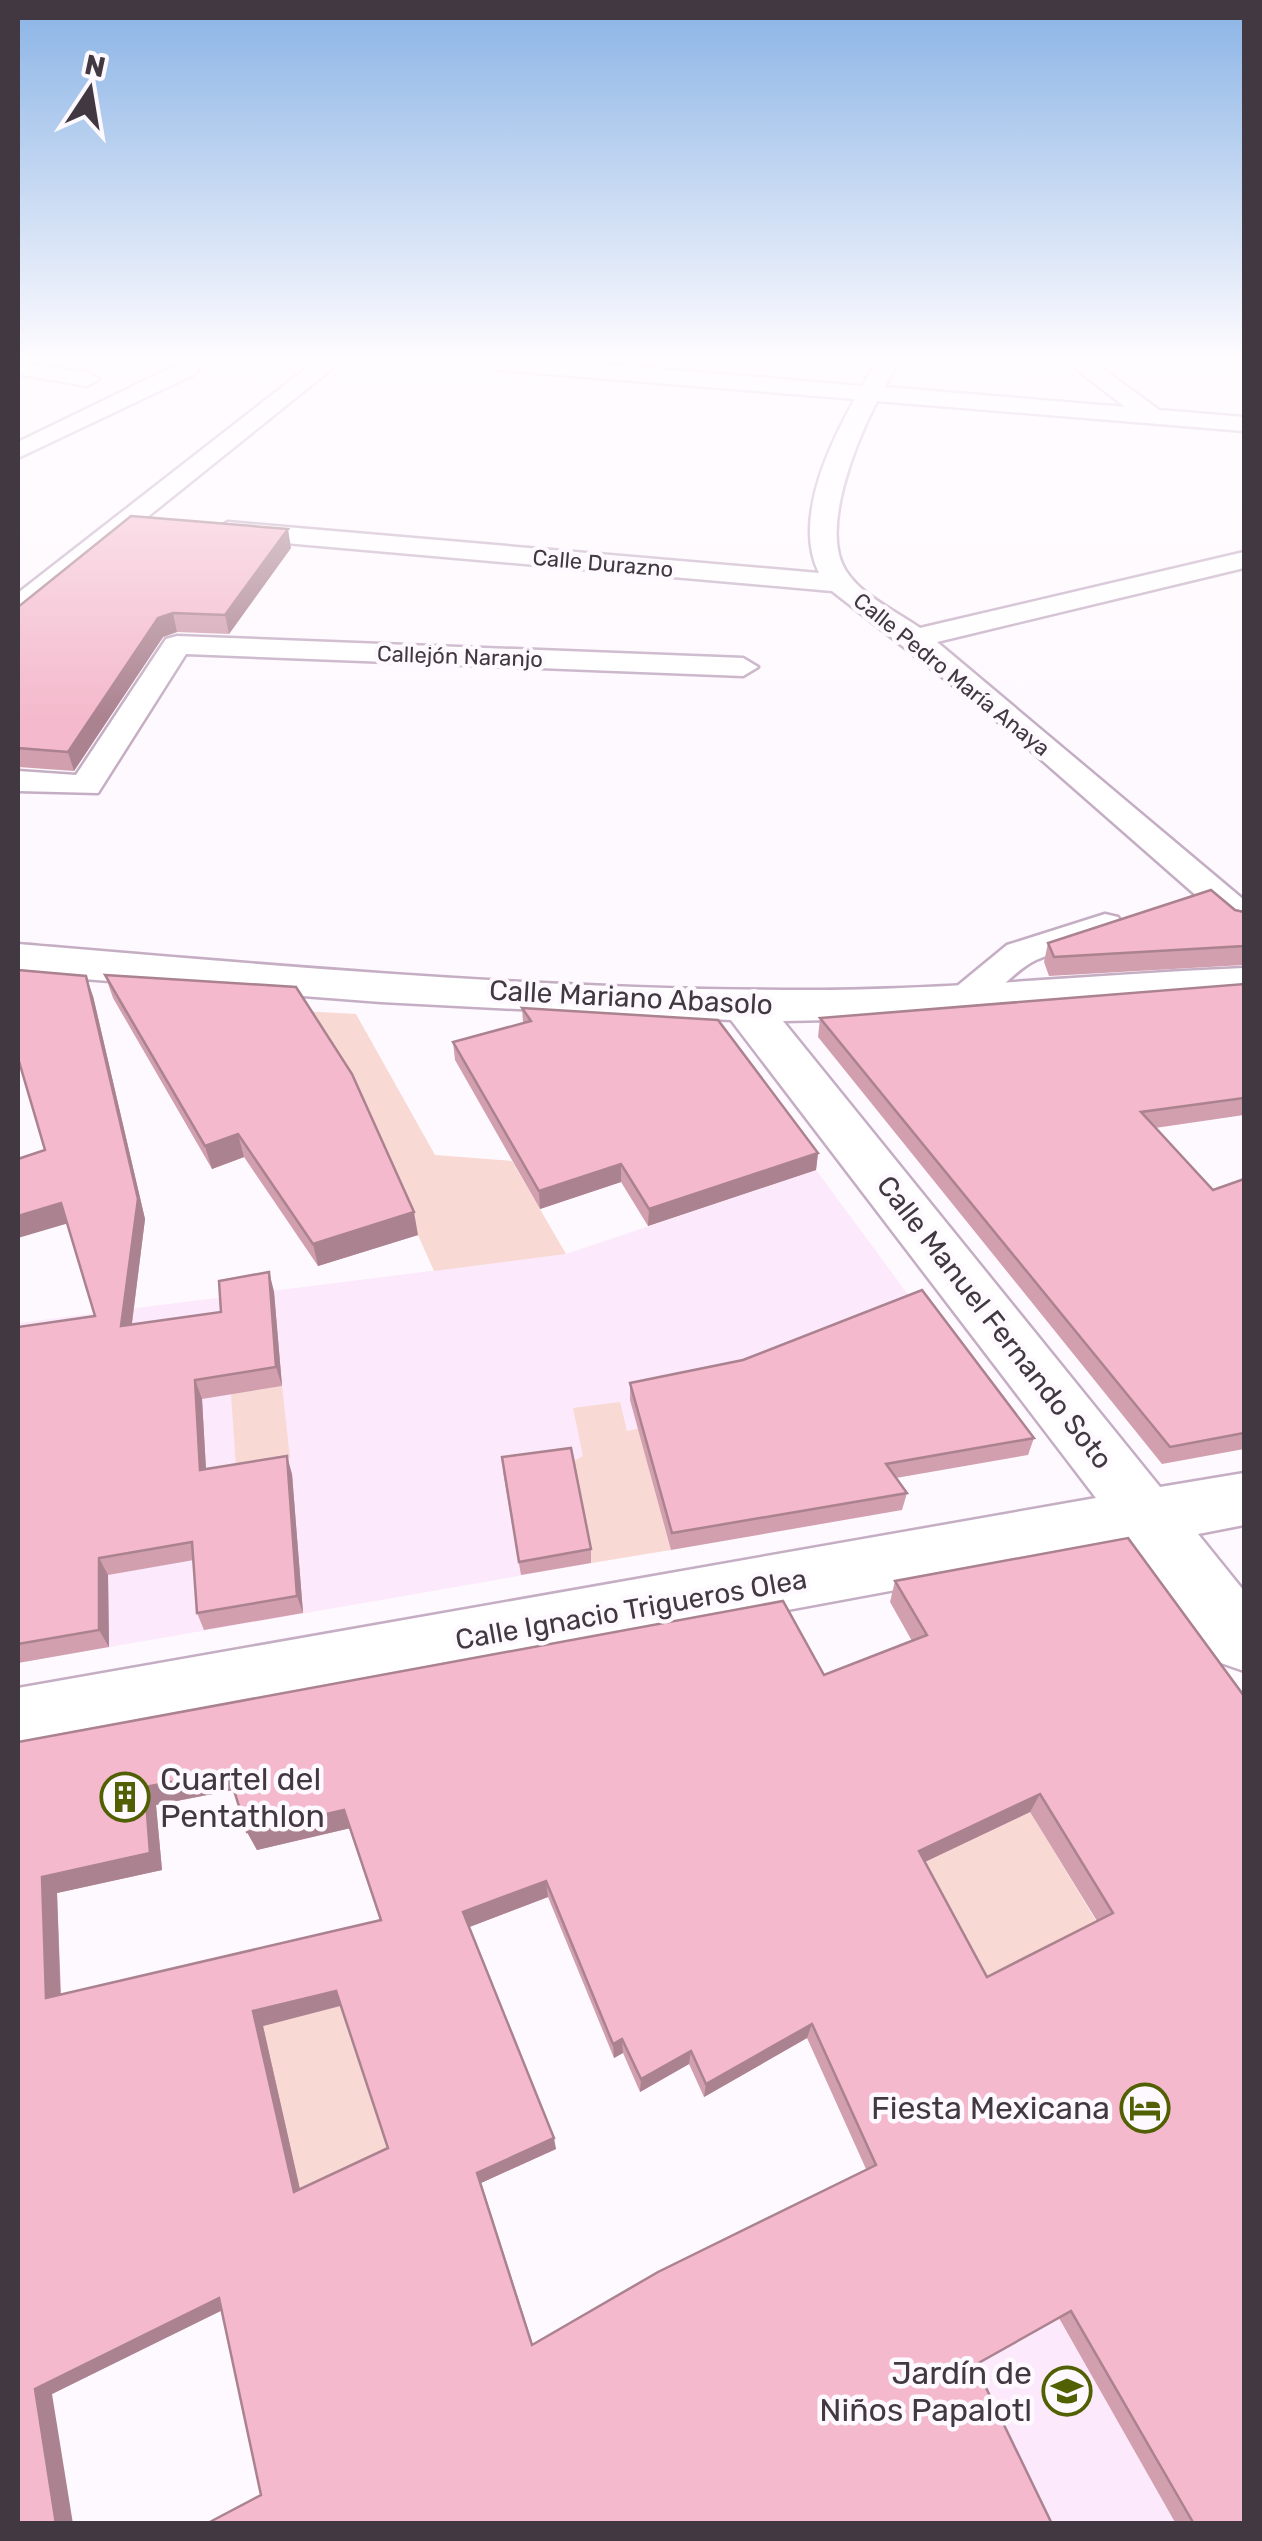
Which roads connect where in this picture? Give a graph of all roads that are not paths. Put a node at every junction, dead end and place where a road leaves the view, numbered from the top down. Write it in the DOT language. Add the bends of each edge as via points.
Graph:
graph roads {
  1 [pos="178,482"];
  2 [pos="835,482"];
  3 [pos="127,522"];
  4 [pos="163,524"];
  5 [pos="200,528"];
  6 [pos="1244,560"];
  7 [pos="840,584"];
  8 [pos="18,607"];
  9 [pos="915,638"];
  10 [pos="742,667"];
  11 [pos="18,781"];
  12 [pos="1193,896"];
  13 [pos="1244,918"];
  14 [pos="18,959"];
  15 [pos="1244,983"];
  16 [pos="958,1001"];
  17 [pos="745,1005"];
  18 [pos="1244,1499"];
  19 [pos="1149,1518"];
  20 [pos="1244,1641"];
  21 [pos="18,1721"];
  1 -- 3 [label="street"];
  2 -- 7 [label="street, Calle Pedro María Anaya" via="823,535"];
  3 -- 4 [label="street"];
  3 -- 8 [label="street"];
  5 -- 7 [label="street, Calle Durazno"];
  6 -- 9 [label="street"];
  7 -- 9 [label="street, Calle Pedro María Anaya"];
  9 -- 12 [label="street, Calle Pedro María Anaya"];
  10 -- 11 [label="street, Callejón Naranjo" via="177,645 86,786"];
  12 -- 13 [label="street, Calle Pedro María Anaya"];
  12 -- 16 [label="street" via="1020,953"];
  14 -- 17 [label="street, Calle Mariano Abasolo"];
  15 -- 16 [label="street, Calle Mariano Abasolo"];
  16 -- 17 [label="street, Calle Mariano Abasolo"];
  17 -- 19 [label="street, Calle Manuel Fernando Soto"];
  18 -- 19 [label="street, Calle Ignacio Trigueros Olea"];
  19 -- 20 [label="street, Calle Manuel Fernando Soto"];
  19 -- 21 [label="street, Calle Ignacio Trigueros Olea"];
}
